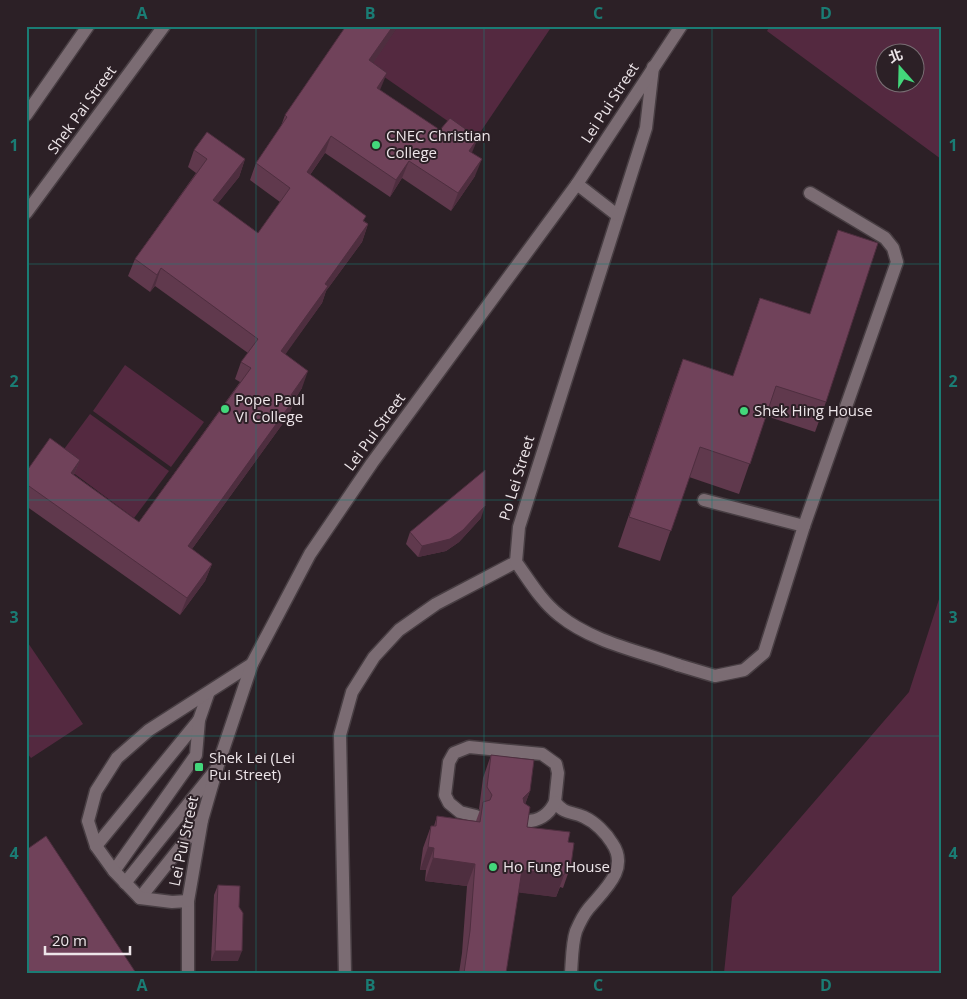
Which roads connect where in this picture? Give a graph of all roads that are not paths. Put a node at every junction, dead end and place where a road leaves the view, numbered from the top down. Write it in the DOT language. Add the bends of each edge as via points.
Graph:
graph roads {
  1 [pos="88,26"];
  2 [pos="164,26"];
  3 [pos="681,26"];
  4 [pos="654,65"];
  5 [pos="26,114"];
  6 [pos="576,184"];
  7 [pos="810,193"];
  8 [pos="26,213"];
  9 [pos="617,216"];
  10 [pos="704,500"];
  11 [pos="804,526"];
  12 [pos="516,562"];
  13 [pos="252,664"];
  14 [pos="208,694"];
  15 [pos="199,720"];
  16 [pos="217,768"];
  17 [pos="555,802"];
  18 [pos="476,816"];
  19 [pos="202,820"];
  20 [pos="523,821"];
  21 [pos="96,846"];
  22 [pos="114,871"];
  23 [pos="125,883"];
  24 [pos="140,898"];
  25 [pos="188,901"];
  26 [pos="188,973"];
  27 [pos="345,973"];
  28 [pos="571,973"];
  1 -- 5 [label="street"];
  2 -- 8 [label="street, Shek Pai Street"];
  3 -- 4 [label="street, Lei Pui Street"];
  4 -- 6 [label="street, Lei Pui Street"];
  4 -- 9 [label="street, Po Lei Street" via="646,128"];
  6 -- 9 [label="street"];
  6 -- 13 [label="street, Lei Pui Street" via="372,463 310,554"];
  7 -- 11 [label="street" via="885,238 893,248 897,262"];
  9 -- 12 [label="street, Po Lei Street" via="519,527"];
  10 -- 11 [label="street"];
  11 -- 12 [label="street" via="764,653 744,670 716,676 591,635 559,615"];
  12 -- 27 [label="street" via="436,604 400,630 374,657 352,692 340,735"];
  13 -- 14 [label="street"];
  13 -- 16 [label="street, Lei Pui Street"];
  14 -- 15 [label="street"];
  14 -- 21 [label="street" via="149,730 117,758 96,791 88,821"];
  15 -- 21 [label="street"];
  15 -- 22 [label="street" via="196,755"];
  16 -- 19 [label="street, Lei Pui Street"];
  16 -- 23 [label="street"];
  17 -- 18 [label="street" via="558,774 556,764 550,758 542,754 469,747 454,753 448,762 446,795 449,803 460,812"];
  17 -- 20 [label="street" via="541,818"];
  17 -- 28 [label="street" via="562,811 585,818 602,830 613,844 618,858 617,872 587,909 576,933"];
  19 -- 24 [label="street"];
  19 -- 25 [label="street, Lei Pui Street"];
  21 -- 22 [label="street"];
  22 -- 23 [label="street"];
  23 -- 24 [label="street"];
  24 -- 25 [label="street"];
  25 -- 26 [label="street, Lei Pui Street"];
}
